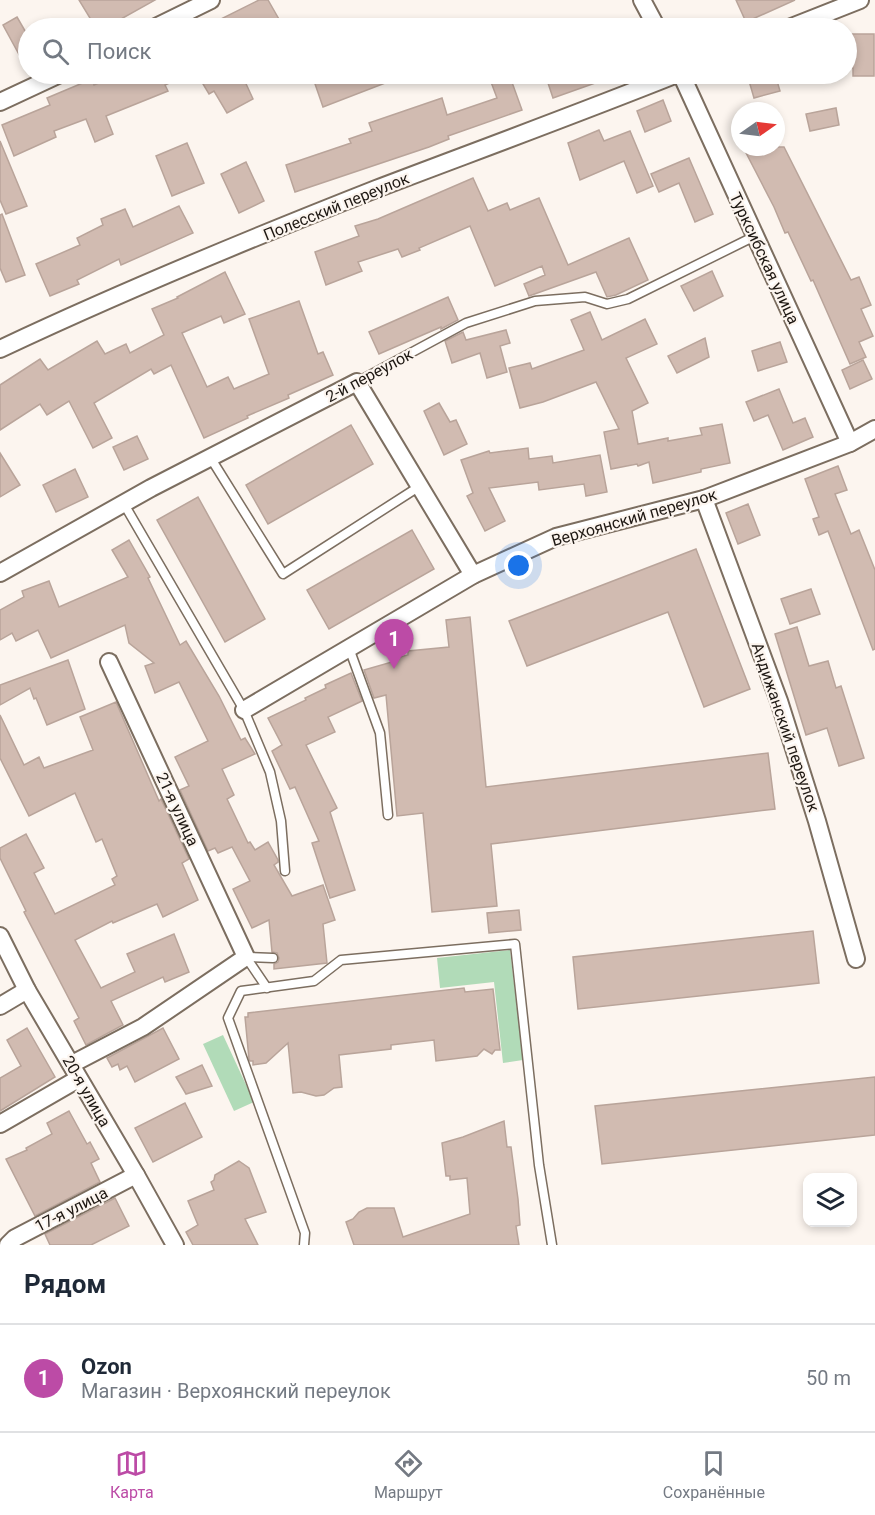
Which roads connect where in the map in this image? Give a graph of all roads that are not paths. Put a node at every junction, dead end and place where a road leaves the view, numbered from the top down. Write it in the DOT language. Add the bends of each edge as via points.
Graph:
graph roads {
  1 [pos="211,0"];
  2 [pos="642,0"];
  3 [pos="860,0"];
  4 [pos="174,18"];
  5 [pos="652,18"];
  6 [pos="814,18"];
  7 [pos="39,84"];
  8 [pos="651,84"];
  9 [pos="686,84"];
  10 [pos="0,102"];
  11 [pos="755,236"];
  12 [pos="0,349"];
  13 [pos="357,382"];
  14 [pos="875,429"];
  15 [pos="849,443"];
  16 [pos="210,457"];
  17 [pos="420,486"];
  18 [pos="704,499"];
  19 [pos="124,504"];
  20 [pos="0,573"];
  21 [pos="473,575"];
  22 [pos="349,648"];
  23 [pos="109,662"];
  24 [pos="244,710"];
  25 [pos="388,815"];
  26 [pos="285,871"];
  27 [pos="0,936"];
  28 [pos="246,957"];
  29 [pos="273,958"];
  30 [pos="856,959"];
  31 [pos="267,988"];
  32 [pos="27,990"];
  33 [pos="0,1006"];
  34 [pos="75,1071"];
  35 [pos="0,1124"];
  36 [pos="136,1175"];
  37 [pos="8,1245"];
  38 [pos="175,1245"];
  39 [pos="304,1245"];
  40 [pos="552,1245"];
  1 -- 4 [label="street"];
  2 -- 5 [label="street"];
  3 -- 6 [label="street"];
  7 -- 10 [label="street"];
  8 -- 12 [label="street, Полесский переулок" via="262,236 92,306"];
  9 -- 11 [label="street, Турксибская улица"];
  11 -- 13 [label="lane, 2-й переулок" via="628,299 607,304 585,297 535,300 466,323"];
  11 -- 15 [label="street, Турксибская улица"];
  13 -- 16 [label="street, 2-й переулок"];
  13 -- 17 [label="street"];
  14 -- 15 [label="street, Верхоянский переулок"];
  15 -- 18 [label="street, Верхоянский переулок"];
  16 -- 17 [label="lane" via="283,574"];
  16 -- 19 [label="street, 2-й переулок"];
  17 -- 21 [label="street"];
  18 -- 21 [label="street, Верхоянский переулок" via="556,537"];
  18 -- 30 [label="street, Андижанский переулок" via="779,701"];
  19 -- 20 [label="street, 2-й переулок"];
  19 -- 24 [label="lane"];
  21 -- 22 [label="street, Верхоянский переулок"];
  22 -- 24 [label="street, Верхоянский переулок"];
  22 -- 25 [label="lane" via="380,733"];
  23 -- 28 [label="street, 21-я улица"];
  24 -- 26 [label="lane" via="270,772 281,821"];
  27 -- 32 [label="street, 20-я улица"];
  28 -- 29 [label="lane"];
  28 -- 31 [label="lane"];
  28 -- 34 [label="street"];
  31 -- 39 [label="lane" via="242,991 228,1018 305,1233"];
  31 -- 40 [label="lane" via="314,981 341,960 514,944"];
  32 -- 33 [label="street"];
  32 -- 34 [label="street, 20-я улица"];
  34 -- 35 [label="street"];
  34 -- 36 [label="street, 20-я улица"];
  36 -- 37 [label="street, 17-я улица"];
  36 -- 38 [label="street, 20-я улица"];
}
